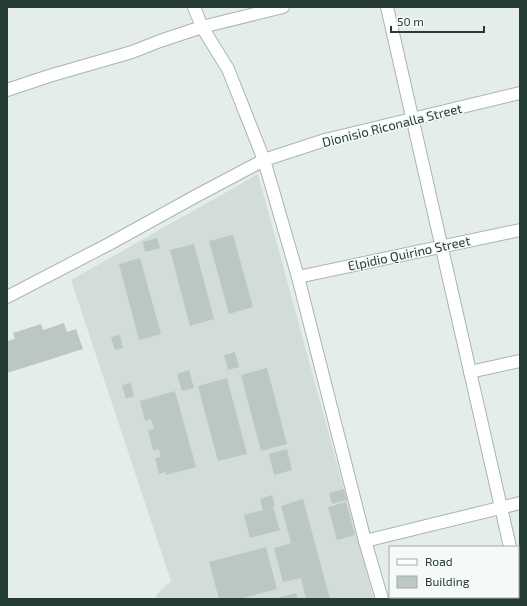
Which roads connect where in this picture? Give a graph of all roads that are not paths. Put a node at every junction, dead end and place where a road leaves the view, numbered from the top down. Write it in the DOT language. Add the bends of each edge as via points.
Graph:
graph roads {
  1 [pos="194,7"];
  2 [pos="283,7"];
  3 [pos="387,7"];
  4 [pos="202,27"];
  5 [pos="7,90"];
  6 [pos="520,93"];
  7 [pos="412,120"];
  8 [pos="264,160"];
  9 [pos="520,230"];
  10 [pos="442,246"];
  11 [pos="298,277"];
  12 [pos="7,297"];
  13 [pos="520,361"];
  14 [pos="470,372"];
  15 [pos="520,503"];
  16 [pos="501,508"];
  17 [pos="366,541"];
  18 [pos="510,546"];
  19 [pos="382,599"];
  1 -- 4 [label="street"];
  2 -- 4 [label="street"];
  3 -- 7 [label="street"];
  4 -- 5 [label="street" via="132,52"];
  4 -- 8 [label="street" via="228,69"];
  6 -- 7 [label="street, Dionisio Riconalla Street"];
  7 -- 8 [label="street, Dionisio Riconalla Street" via="325,140"];
  7 -- 10 [label="street"];
  8 -- 11 [label="street"];
  8 -- 12 [label="street, Dionisio Riconalla Street"];
  9 -- 10 [label="street, Elpidio Quirino Street"];
  10 -- 11 [label="street, Elpidio Quirino Street"];
  10 -- 14 [label="street"];
  11 -- 17 [label="street"];
  13 -- 14 [label="street"];
  14 -- 16 [label="street"];
  15 -- 16 [label="street"];
  16 -- 17 [label="street"];
  16 -- 18 [label="street"];
  17 -- 19 [label="street"];
}
